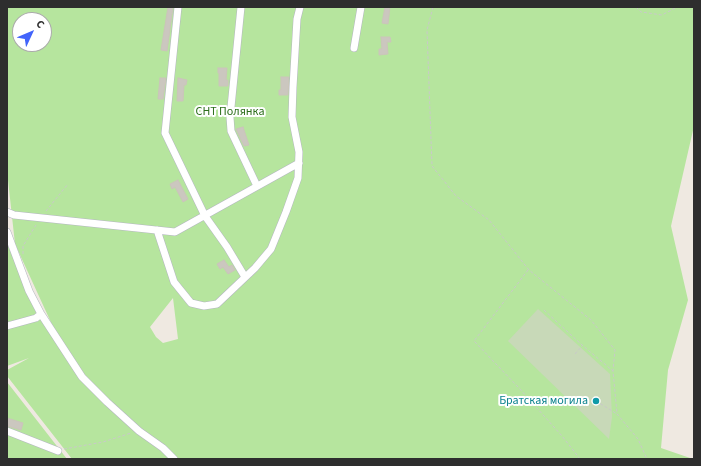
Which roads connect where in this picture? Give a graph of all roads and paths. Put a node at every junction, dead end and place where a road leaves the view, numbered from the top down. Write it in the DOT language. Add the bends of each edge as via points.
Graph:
graph roads {
  1 [pos="178,7"];
  2 [pos="240,7"];
  3 [pos="300,7"];
  4 [pos="361,7"];
  5 [pos="433,7"];
  6 [pos="636,7"];
  7 [pos="677,7"];
  8 [pos="354,48"];
  9 [pos="299,163"];
  10 [pos="68,184"];
  11 [pos="256,186"];
  12 [pos="7,212"];
  13 [pos="205,216"];
  14 [pos="40,218"];
  15 [pos="157,230"];
  16 [pos="7,232"];
  17 [pos="7,236"];
  18 [pos="22,258"];
  19 [pos="529,270"];
  20 [pos="245,277"];
  21 [pos="544,310"];
  22 [pos="41,314"];
  23 [pos="7,326"];
  24 [pos="582,345"];
  25 [pos="575,354"];
  26 [pos="613,371"];
  27 [pos="596,401"];
  28 [pos="617,414"];
  29 [pos="7,431"];
  30 [pos="139,431"];
  31 [pos="58,451"];
  32 [pos="174,459"];
  33 [pos="580,459"];
  34 [pos="647,459"];
  1 -- 13 [label="street" via="165,133"];
  2 -- 11 [label="street" via="230,117 231,131"];
  3 -- 9 [label="street" via="297,20 292,117"];
  4 -- 8 [label="street"];
  5 -- 19 [label="path" via="427,30 432,166 456,196 489,220"];
  6 -- 7 [label="path" via="641,12 662,14"];
  9 -- 11 [label="street"];
  9 -- 20 [label="street" via="298,178 271,249"];
  10 -- 14 [label="path"];
  11 -- 13 [label="street"];
  12 -- 14 [label="street"];
  13 -- 15 [label="street" via="175,232"];
  13 -- 20 [label="street"];
  14 -- 15 [label="street"];
  14 -- 18 [label="path" via="23,246"];
  15 -- 20 [label="street" via="174,282 191,303 204,306 217,304"];
  16 -- 17 [label="street"];
  17 -- 22 [label="street" via="28,291"];
  19 -- 26 [label="path" via="591,320 615,350"];
  19 -- 33 [label="path" via="474,341 519,388"];
  21 -- 24 [label="path"];
  22 -- 23 [label="street" via="36,318"];
  22 -- 30 [label="street" via="82,378"];
  24 -- 25 [label="path"];
  24 -- 26 [label="path"];
  26 -- 28 [label="path"];
  27 -- 28 [label="path"];
  28 -- 34 [label="path" via="638,439"];
  29 -- 31 [label="street"];
  30 -- 31 [label="path" via="103,442"];
  30 -- 32 [label="street"];
}
